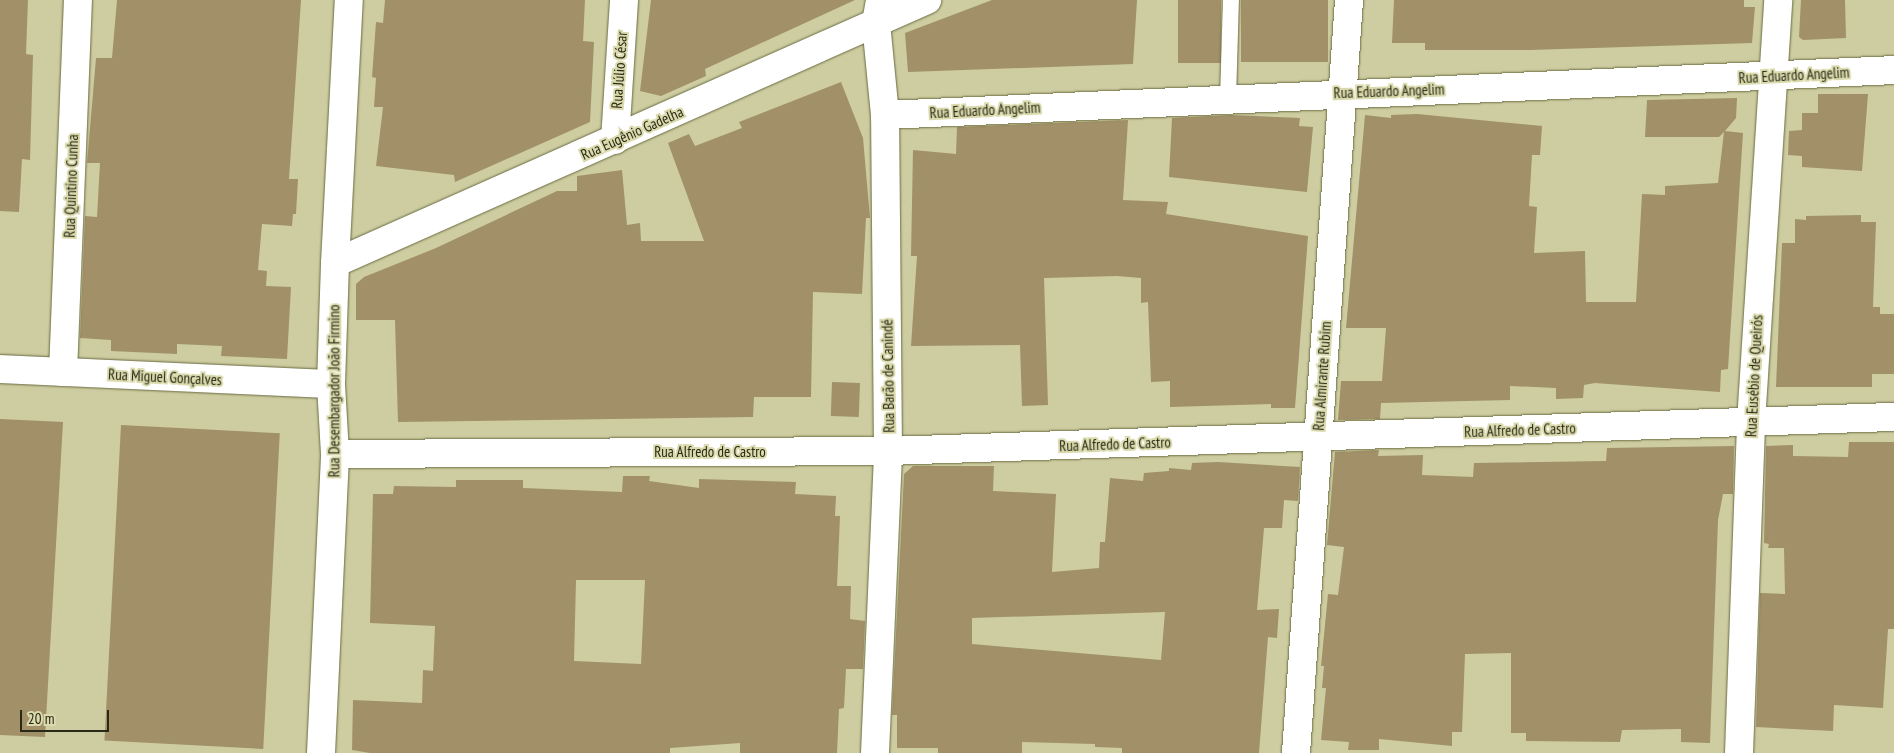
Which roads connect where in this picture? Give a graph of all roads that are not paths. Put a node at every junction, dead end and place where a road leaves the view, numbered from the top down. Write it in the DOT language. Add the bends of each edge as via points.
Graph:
graph roads {
  1 [pos="78,0"];
  2 [pos="350,0"];
  3 [pos="624,0"];
  4 [pos="927,0"];
  5 [pos="1231,0"];
  6 [pos="1349,0"];
  7 [pos="1778,0"];
  8 [pos="878,12"];
  9 [pos="1894,70"];
  10 [pos="1774,76"];
  11 [pos="1343,93"];
  12 [pos="1228,99"];
  13 [pos="885,115"];
  14 [pos="615,140"];
  15 [pos="335,263"];
  16 [pos="0,369"];
  17 [pos="63,372"];
  18 [pos="331,384"];
  19 [pos="1894,417"];
  20 [pos="1751,422"];
  21 [pos="1318,437"];
  22 [pos="888,451"];
  23 [pos="335,454"];
  24 [pos="321,753"];
  25 [pos="876,753"];
  26 [pos="1296,753"];
  27 [pos="1739,753"];
  1 -- 17 [label="street, Rua Quintino Cunha"];
  2 -- 15 [label="street, Rua Desembargador João Firmino"];
  3 -- 14 [label="street, Rua Júlio César"];
  4 -- 8 [label="street, Rua Eugênio Gadelha"];
  5 -- 12 [label="lane"];
  6 -- 11 [label="street, Rua Almirante Rubim"];
  7 -- 10 [label="street, Rua Eusébio de Queirós"];
  8 -- 13 [label="street, Rua Barão de Canindé"];
  8 -- 14 [label="street, Rua Eugênio Gadelha"];
  9 -- 10 [label="street, Rua Eduardo Angelim"];
  10 -- 11 [label="street, Rua Eduardo Angelim"];
  10 -- 20 [label="street, Rua Eusébio de Queirós"];
  11 -- 12 [label="street, Rua Eduardo Angelim"];
  11 -- 21 [label="street, Rua Almirante Rubim"];
  12 -- 13 [label="street, Rua Eduardo Angelim"];
  13 -- 22 [label="street, Rua Barão de Canindé"];
  14 -- 15 [label="street, Rua Eugênio Gadelha"];
  15 -- 18 [label="street, Rua Desembargador João Firmino"];
  16 -- 17 [label="street, Rua Miguel Gonçalves"];
  17 -- 18 [label="street, Rua Miguel Gonçalves"];
  18 -- 23 [label="street, Rua Desembargador João Firmino"];
  19 -- 20 [label="street, Rua Alfredo de Castro"];
  20 -- 21 [label="street, Rua Alfredo de Castro"];
  20 -- 27 [label="street, Rua Eusébio de Queirós"];
  21 -- 22 [label="street, Rua Alfredo de Castro"];
  21 -- 26 [label="street, Rua Almirante Rubim"];
  22 -- 23 [label="street, Rua Alfredo de Castro"];
  22 -- 25 [label="street, Rua Barão de Canindé"];
  23 -- 24 [label="street, Rua Desembargador João Firmino"];
}
